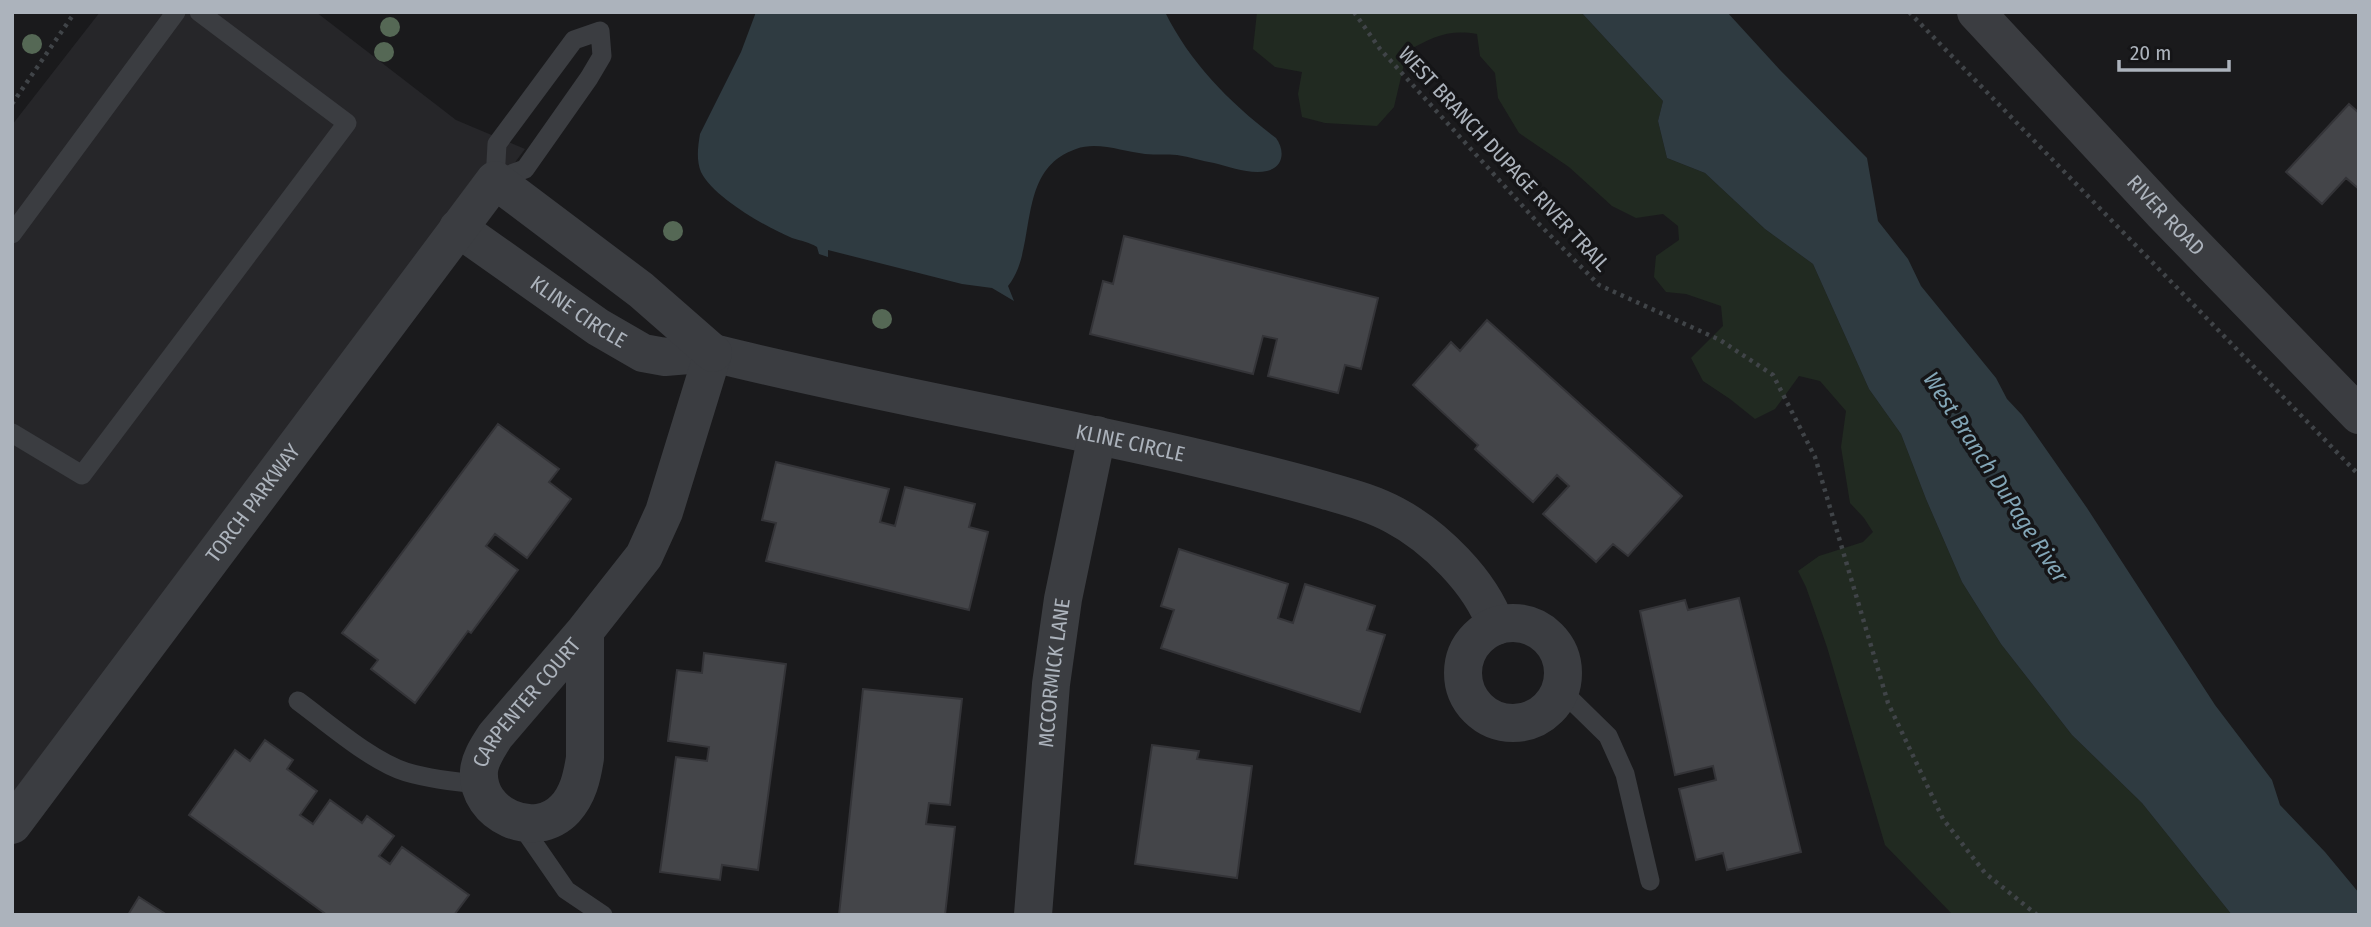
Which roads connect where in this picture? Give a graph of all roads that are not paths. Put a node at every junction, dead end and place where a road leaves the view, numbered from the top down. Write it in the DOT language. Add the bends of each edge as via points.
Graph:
graph roads {
  1 [pos="176,12"];
  2 [pos="199,12"];
  3 [pos="606,12"];
  4 [pos="1976,12"];
  5 [pos="600,31"];
  6 [pos="495,180"];
  7 [pos="458,228"];
  8 [pos="12,234"];
  9 [pos="713,353"];
  10 [pos="2359,415"];
  11 [pos="12,433"];
  12 [pos="1097,435"];
  13 [pos="1496,626"];
  14 [pos="585,631"];
  15 [pos="1560,689"];
  16 [pos="298,701"];
  17 [pos="480,784"];
  18 [pos="519,822"];
  19 [pos="12,825"];
  20 [pos="1650,881"];
  21 [pos="603,915"];
  22 [pos="1033,915"];
  1 -- 8 [label="lane"];
  2 -- 11 [label="lane" via="347,123 82,475"];
  3 -- 5 [label="lane"];
  4 -- 10 [label="street, RIVER ROAD"];
  5 -- 6 [label="lane" via="574,40 497,144"];
  5 -- 6 [label="lane" via="602,56 573,101 525,169"];
  6 -- 7 [label="street, TORCH PARKWAY"];
  6 -- 9 [label="street, KLINE CIRCLE" via="640,290"];
  7 -- 9 [label="street, KLINE CIRCLE" via="598,327 643,353 665,357"];
  7 -- 19 [label="street, TORCH PARKWAY"];
  9 -- 12 [label="street, KLINE CIRCLE"];
  9 -- 14 [label="street, CARPENTER COURT" via="652,539 632,573"];
  12 -- 13 [label="street, KLINE CIRCLE" via="1287,480 1392,514 1418,528 1441,549 1476,588"];
  12 -- 22 [label="street, MCCORMICK LANE" via="1063,599 1051,684"];
  13 -- 15 [label="street" via="1516,623 1546,635 1561,658"];
  13 -- 15 [label="street" via="1471,645 1465,658 1465,688 1482,713 1495,720 1527,721 1552,704"];
  14 -- 17 [label="street, CARPENTER COURT" via="495,736 479,769"];
  14 -- 18 [label="street, CARPENTER COURT" via="582,778 564,810 553,818"];
  15 -- 20 [label="lane" via="1608,736 1625,774"];
  16 -- 17 [label="lane" via="366,751 404,772"];
  17 -- 18 [label="street, CARPENTER COURT" via="492,808"];
  18 -- 21 [label="lane" via="566,890"];
}
